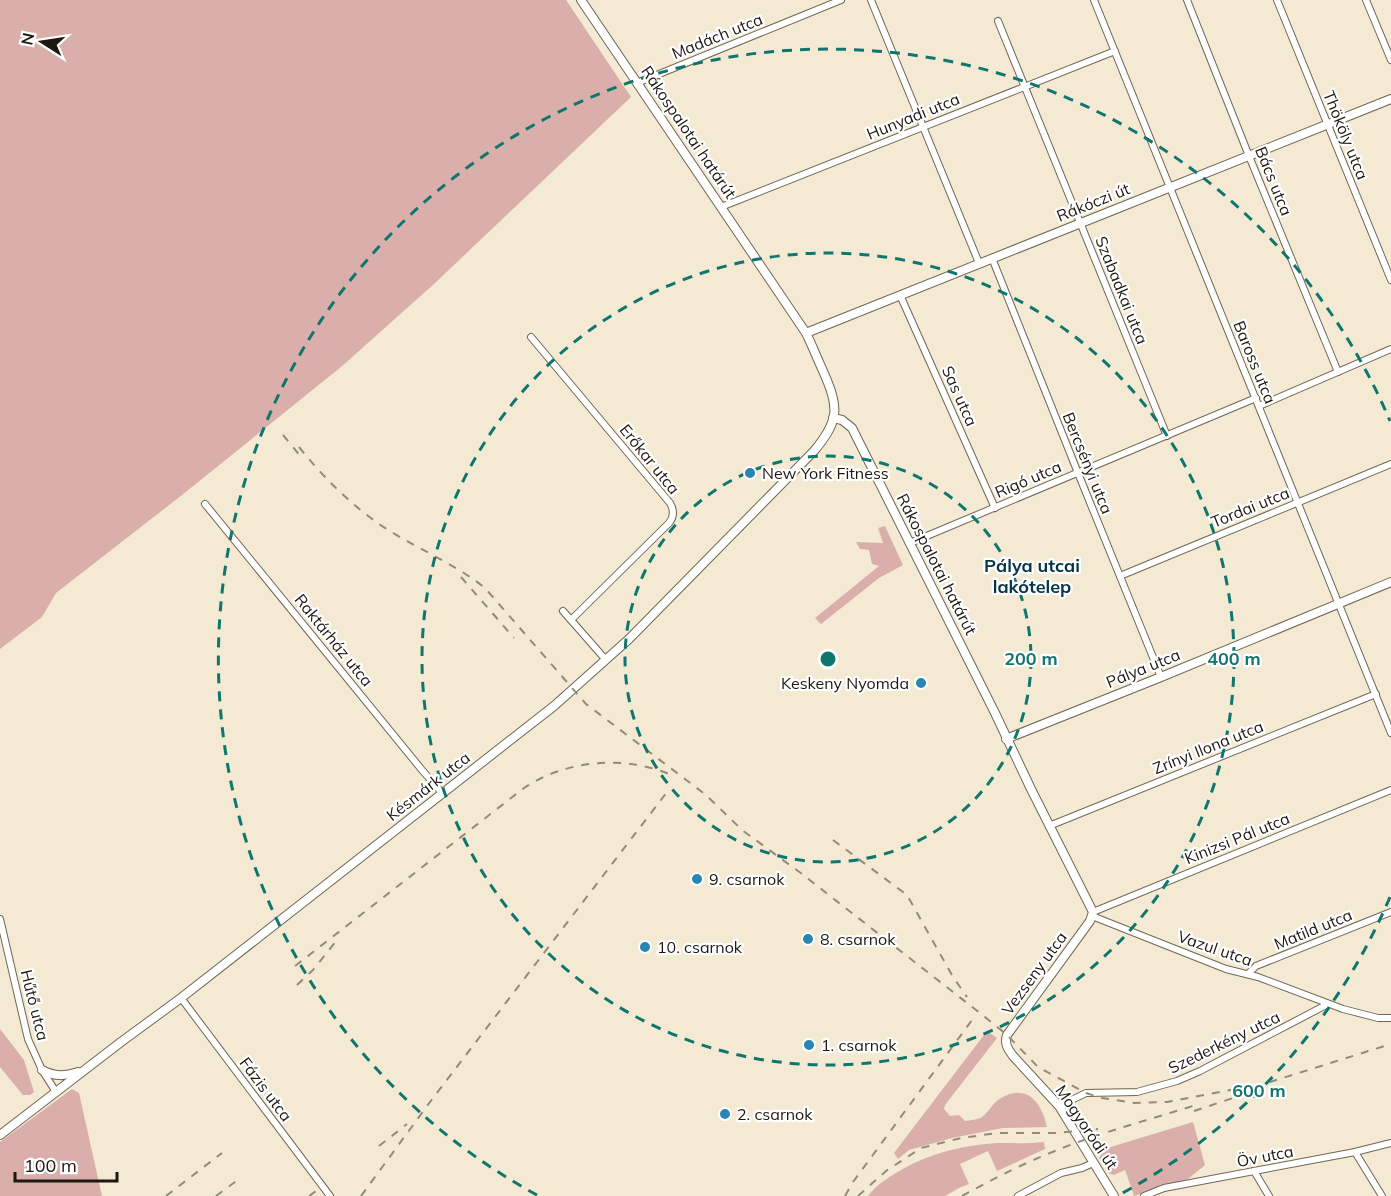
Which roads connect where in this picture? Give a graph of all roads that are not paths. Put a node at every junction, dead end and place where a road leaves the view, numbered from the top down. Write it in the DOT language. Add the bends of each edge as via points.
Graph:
graph roads {
  1 [pos="581,0"];
  2 [pos="841,0"];
  3 [pos="871,0"];
  4 [pos="1094,0"];
  5 [pos="1187,0"];
  6 [pos="1277,0"];
  7 [pos="1366,0"];
  8 [pos="998,21"];
  9 [pos="1115,51"];
  10 [pos="1391,60"];
  11 [pos="637,83"];
  12 [pos="1024,87"];
  13 [pos="1391,99"];
  14 [pos="1328,124"];
  15 [pos="924,126"];
  16 [pos="1248,156"];
  17 [pos="1170,187"];
  18 [pos="721,207"];
  19 [pos="1080,224"];
  20 [pos="992,258"];
  21 [pos="980,263"];
  22 [pos="1391,280"];
  23 [pos="900,295"];
  24 [pos="806,333"];
  25 [pos="531,336"];
  26 [pos="1391,349"];
  27 [pos="1338,372"];
  28 [pos="1256,398"];
  29 [pos="1259,406"];
  30 [pos="833,418"];
  31 [pos="1167,436"];
  32 [pos="1391,464"];
  33 [pos="1078,473"];
  34 [pos="1297,502"];
  35 [pos="205,504"];
  36 [pos="995,508"];
  37 [pos="909,543"];
  38 [pos="1120,576"];
  39 [pos="1391,582"];
  40 [pos="1339,604"];
  41 [pos="563,611"];
  42 [pos="571,620"];
  43 [pos="606,660"];
  44 [pos="1161,677"];
  45 [pos="1376,694"];
  46 [pos="1391,733"];
  47 [pos="1006,739"];
  48 [pos="1391,790"];
  49 [pos="442,793"];
  50 [pos="1049,826"];
  51 [pos="1391,912"];
  52 [pos="1093,914"];
  53 [pos="0,919"];
  54 [pos="1248,974"];
  55 [pos="181,998"];
  56 [pos="1328,1004"];
  57 [pos="1391,1018"];
  58 [pos="1008,1050"];
  59 [pos="42,1070"];
  60 [pos="84,1070"];
  61 [pos="56,1092"];
  62 [pos="1059,1106"];
  63 [pos="0,1135"];
  64 [pos="1391,1143"];
  65 [pos="1355,1152"];
  66 [pos="1093,1163"];
  67 [pos="1254,1172"];
  68 [pos="330,1196"];
  69 [pos="1018,1196"];
  70 [pos="1114,1196"];
  71 [pos="1144,1196"];
  72 [pos="1269,1196"];
  73 [pos="1382,1196"];
  1 -- 11 [label="street, Rákospalotai határút"];
  2 -- 11 [label="street, Madách utca"];
  3 -- 15 [label="street"];
  4 -- 9 [label="street, Baross utca"];
  5 -- 16 [label="street, Bács utca"];
  6 -- 14 [label="street, Thököly utca"];
  7 -- 10 [label="street"];
  8 -- 12 [label="street, Szabadkai utca"];
  9 -- 12 [label="street, Hunyadi utca"];
  9 -- 17 [label="street, Baross utca"];
  11 -- 18 [label="street, Rákospalotai határút"];
  12 -- 15 [label="street, Hunyadi utca"];
  12 -- 19 [label="street, Szabadkai utca"];
  13 -- 14 [label="street, Rákóczi út"];
  14 -- 16 [label="street, Rákóczi út"];
  14 -- 22 [label="street, Thököly utca"];
  15 -- 18 [label="street, Hunyadi utca"];
  15 -- 21 [label="street"];
  16 -- 17 [label="street, Rákóczi út"];
  16 -- 27 [label="street, Bács utca"];
  17 -- 19 [label="street, Rákóczi út"];
  17 -- 28 [label="street, Baross utca"];
  18 -- 24 [label="street, Rákospalotai határút"];
  19 -- 20 [label="street, Rákóczi út"];
  19 -- 31 [label="street, Szabadkai utca"];
  20 -- 21 [label="street, Rákóczi út"];
  20 -- 33 [label="street, Bercsényi utca"];
  21 -- 23 [label="street, Rákóczi út"];
  23 -- 24 [label="street, Rákóczi út"];
  23 -- 36 [label="street, Sas utca"];
  24 -- 30 [label="street, Rákospalotai határút" via="835,401"];
  25 -- 42 [label="street, Erőkar utca" via="673,511 669,523"];
  26 -- 27 [label="street"];
  27 -- 29 [label="street"];
  28 -- 29 [label="street, Baross utca"];
  28 -- 31 [label="street, Rigó utca"];
  29 -- 34 [label="street, Baross utca"];
  30 -- 37 [label="street, Rákospalotai határút" via="852,428"];
  30 -- 43 [label="street, Késmárk utca" via="814,452"];
  31 -- 33 [label="street, Rigó utca"];
  32 -- 34 [label="street, Tordai utca"];
  33 -- 36 [label="street, Rigó utca"];
  33 -- 38 [label="street, Bercsényi utca"];
  34 -- 38 [label="street, Tordai utca"];
  34 -- 40 [label="street, Baross utca"];
  35 -- 49 [label="street, Raktárház utca"];
  36 -- 37 [label="street, Rigó utca"];
  37 -- 47 [label="street, Rákospalotai határút"];
  38 -- 44 [label="street, Bercsényi utca"];
  39 -- 40 [label="street, Pálya utca"];
  40 -- 44 [label="street, Pálya utca"];
  40 -- 45 [label="street, Baross utca"];
  41 -- 42 [label="street"];
  42 -- 43 [label="street"];
  43 -- 49 [label="street, Késmárk utca"];
  44 -- 47 [label="street, Pálya utca"];
  45 -- 46 [label="street, Baross utca"];
  45 -- 50 [label="street, Zrínyi Ilona utca"];
  47 -- 50 [label="street, Rákospalotai határút"];
  48 -- 52 [label="street, Kinizsi Pál utca"];
  49 -- 55 [label="street, Késmárk utca"];
  50 -- 52 [label="street, Rákospalotai határút"];
  51 -- 54 [label="street, Matild utca" via="1256,966"];
  52 -- 54 [label="street, Vazul utca" via="1226,969"];
  52 -- 58 [label="street, Vezseny utca" via="1007,1035"];
  53 -- 59 [label="street, Hűtő utca" via="28,1039"];
  54 -- 56 [label="street, Vazul utca"];
  55 -- 60 [label="street, Késmárk utca"];
  55 -- 68 [label="street, Fázis utca"];
  56 -- 57 [label="street, Vazul utca" via="1366,1016"];
  56 -- 62 [label="street, Szederkény utca" via="1177,1081 1137,1092 1086,1093"];
  58 -- 62 [label="street, Mogyoródi út"];
  59 -- 60 [label="street" via="64,1076"];
  59 -- 61 [label="street, Hűtő utca"];
  60 -- 61 [label="street, Késmárk utca"];
  61 -- 63 [label="street, Késmárk utca"];
  62 -- 66 [label="street, Mogyoródi út"];
  64 -- 65 [label="street, Öv utca"];
  65 -- 67 [label="street, Öv utca"];
  65 -- 73 [label="street"];
  66 -- 69 [label="street" via="1061,1173"];
  66 -- 70 [label="street, Mogyoródi út"];
  67 -- 71 [label="street, Öv utca" via="1164,1188"];
  67 -- 72 [label="street"];
}
